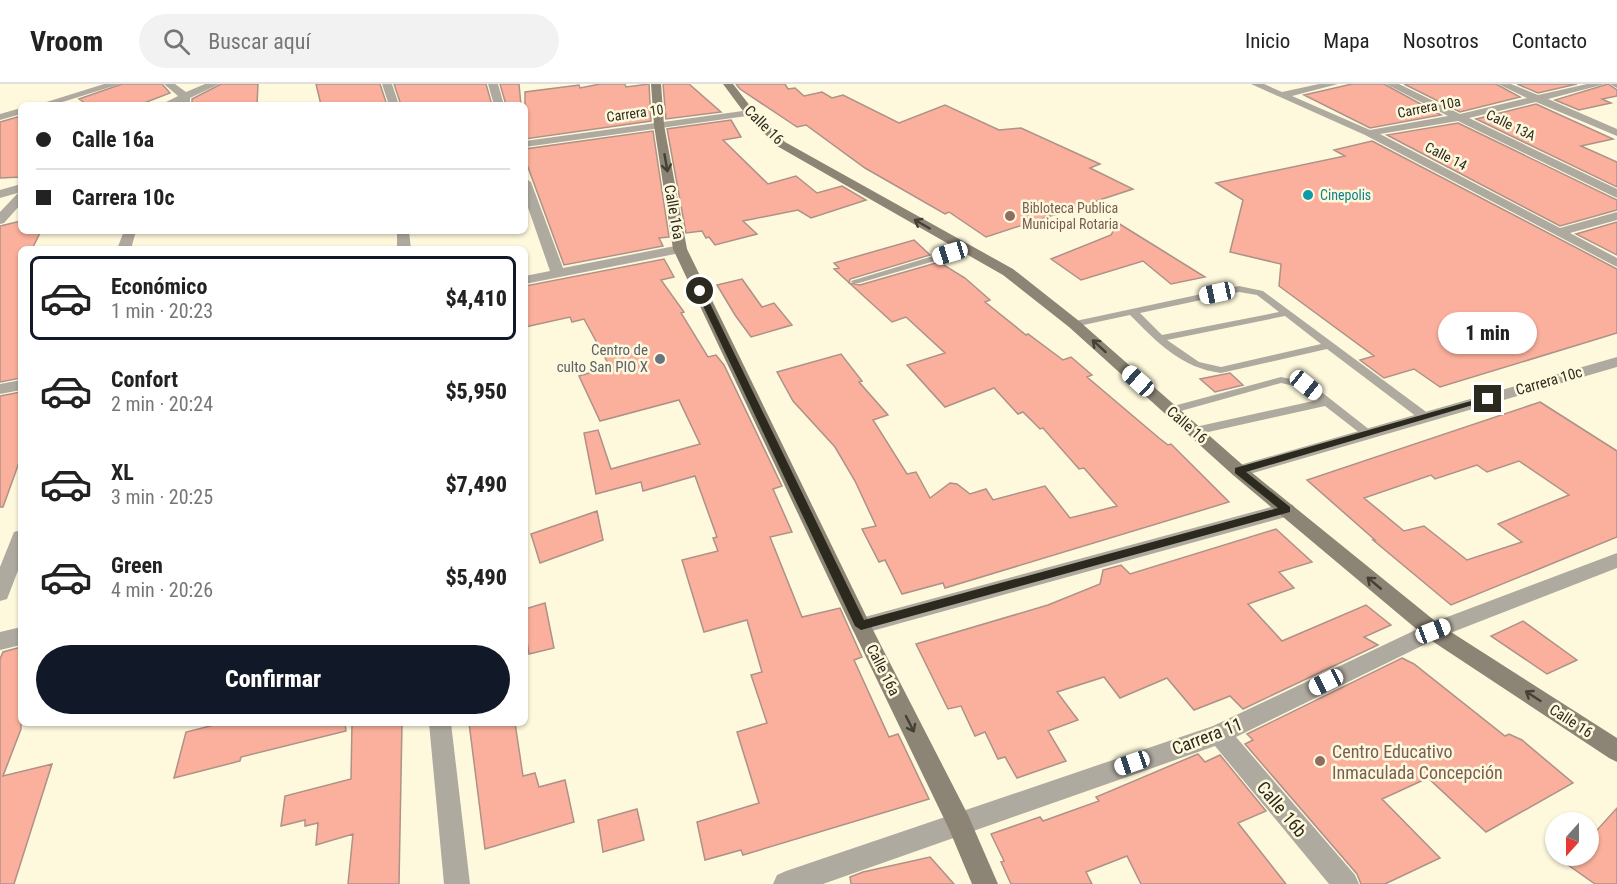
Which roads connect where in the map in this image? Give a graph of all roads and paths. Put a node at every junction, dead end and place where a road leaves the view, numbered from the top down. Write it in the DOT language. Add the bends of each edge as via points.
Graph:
graph roads {
  1 [pos="115,84"];
  2 [pos="169,84"];
  3 [pos="214,84"];
  4 [pos="387,84"];
  5 [pos="493,84"];
  6 [pos="656,84"];
  7 [pos="728,84"];
  8 [pos="1256,84"];
  9 [pos="1333,84"];
  10 [pos="1391,84"];
  11 [pos="1503,84"];
  12 [pos="1600,84"];
  13 [pos="1281,95"];
  14 [pos="1536,98"];
  15 [pos="185,100"];
  16 [pos="52,102"];
  17 [pos="393,102"];
  18 [pos="498,102"];
  19 [pos="18,112"];
  20 [pos="750,113"];
  21 [pos="0,117"];
  22 [pos="1460,117"];
  23 [pos="659,125"];
  24 [pos="1369,133"];
  25 [pos="1617,134"];
  26 [pos="528,144"];
  27 [pos="18,189"];
  28 [pos="528,190"];
  29 [pos="0,194"];
  30 [pos="1617,194"];
  31 [pos="18,200"];
  32 [pos="18,215"];
  33 [pos="1617,216"];
  34 [pos="2,218"];
  35 [pos="1559,232"];
  36 [pos="680,249"];
  37 [pos="966,249"];
  38 [pos="1617,263"];
  39 [pos="558,273"];
  40 [pos="528,279"];
  41 [pos="856,281"];
  42 [pos="1132,311"];
  43 [pos="1287,313"];
  44 [pos="1074,324"];
  45 [pos="1161,338"];
  46 [pos="1330,345"];
  47 [pos="1616,362"];
  48 [pos="18,386"];
  49 [pos="0,389"];
  50 [pos="1327,402"];
  51 [pos="1170,410"];
  52 [pos="1425,417"];
  53 [pos="1195,431"];
  54 [pos="1369,434"];
  55 [pos="1239,471"];
  56 [pos="1286,510"];
  57 [pos="18,545"];
  58 [pos="1617,560"];
  59 [pos="0,593"];
  60 [pos="861,626"];
  61 [pos="1433,631"];
  62 [pos="18,637"];
  63 [pos="0,641"];
  64 [pos="440,726"];
  65 [pos="1219,734"];
  66 [pos="1617,751"];
  67 [pos="959,823"];
  68 [pos="458,884"];
  69 [pos="786,884"];
  70 [pos="985,884"];
  71 [pos="1346,884"];
  1 -- 16 [label="street"];
  2 -- 15 [label="street"];
  3 -- 15 [label="street"];
  4 -- 17 [label="street"];
  5 -- 18 [label="street"];
  6 -- 23 [label="main road, Calle 16a"];
  7 -- 20 [label="main road, Calle 16"];
  8 -- 13 [label="street, Calle 14"];
  9 -- 13 [label="street"];
  10 -- 22 [label="street, Calle 13A"];
  11 -- 14 [label="street"];
  12 -- 14 [label="street, Carrera 10a"];
  13 -- 24 [label="street, Calle 14"];
  14 -- 22 [label="street, Carrera 10a"];
  14 -- 25 [label="street"];
  19 -- 21 [label="street"];
  20 -- 23 [label="street, Carrera 10"];
  37 -- 20 [label="main road, Calle 16, one-way" via="781,144"];
  22 -- 24 [label="street, Carrera 10a"];
  22 -- 30 [label="street, Calle 13A"];
  23 -- 26 [label="street, Carrera 10"];
  23 -- 36 [label="main road, Calle 16a, one-way"];
  24 -- 35 [label="street, Calle 14"];
  27 -- 29 [label="street"];
  28 -- 39 [label="street"];
  31 -- 34 [label="street"];
  32 -- 34 [label="street"];
  33 -- 35 [label="street"];
  35 -- 38 [label="street, Calle 14"];
  36 -- 39 [label="street"];
  36 -- 60 [label="main road, Calle 16a"];
  37 -- 41 [label="lane"];
  37 -- 44 [label="main road, Calle 16" via="1008,273"];
  39 -- 40 [label="street"];
  42 -- 43 [label="lane" via="1239,289 1260,293"];
  42 -- 44 [label="lane"];
  42 -- 45 [label="lane"];
  43 -- 45 [label="lane"];
  43 -- 46 [label="lane"];
  51 -- 44 [label="main road, Calle 16, one-way"];
  45 -- 46 [label="lane" via="1193,365 1206,370"];
  46 -- 52 [label="lane"];
  47 -- 52 [label="street, Carrera 10c"];
  48 -- 49 [label="street"];
  50 -- 51 [label="lane" via="1306,385 1281,380"];
  50 -- 53 [label="lane"];
  50 -- 54 [label="lane"];
  51 -- 53 [label="main road, Calle 16"];
  52 -- 54 [label="street, Carrera 10c"];
  53 -- 55 [label="main road, Calle 16"];
  54 -- 55 [label="street, Carrera 10c"];
  55 -- 56 [label="main road, Calle 16"];
  56 -- 60 [label="street"];
  61 -- 56 [label="main road, Calle 16, one-way"];
  57 -- 59 [label="street"];
  58 -- 61 [label="street, Carrera 11"];
  60 -- 67 [label="main road, Calle 16a, one-way"];
  61 -- 65 [label="street, Carrera 11"];
  66 -- 61 [label="main road, Calle 16, one-way"];
  62 -- 63 [label="street"];
  64 -- 68 [label="street"];
  65 -- 67 [label="street, Carrera 11"];
  65 -- 71 [label="street, Calle 16b"];
  67 -- 69 [label="street, Carrera 11"];
  67 -- 70 [label="main road, Calle 16a"];
}
